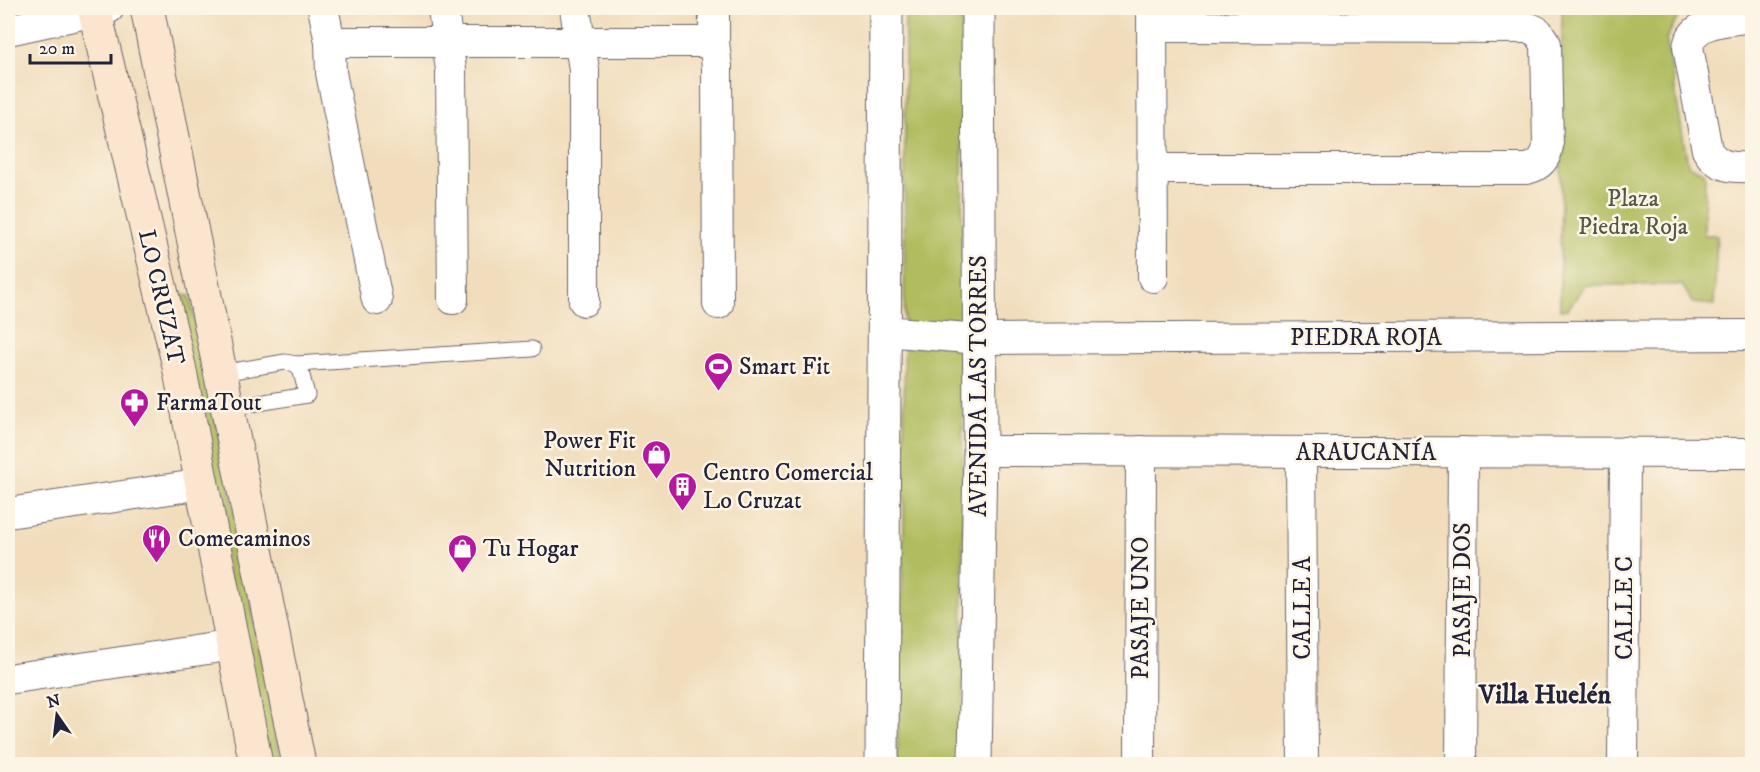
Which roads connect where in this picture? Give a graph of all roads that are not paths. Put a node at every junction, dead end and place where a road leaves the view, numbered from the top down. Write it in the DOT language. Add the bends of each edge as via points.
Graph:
graph roads {
  1 [pos="147,8"];
  2 [pos="323,8"];
  3 [pos="443,8"];
  4 [pos="576,8"];
  5 [pos="714,8"];
  6 [pos="886,8"];
  7 [pos="978,8"];
  8 [pos="99,9"];
  9 [pos="1153,17"];
  10 [pos="1752,17"];
  11 [pos="8,30"];
  12 [pos="330,42"];
  13 [pos="447,42"];
  14 [pos="580,42"];
  15 [pos="714,42"];
  16 [pos="1752,167"];
  17 [pos="1153,169"];
  18 [pos="1153,277"];
  19 [pos="453,299"];
  20 [pos="377,300"];
  21 [pos="584,301"];
  22 [pos="718,304"];
  23 [pos="885,331"];
  24 [pos="1752,335"];
  25 [pos="979,339"];
  26 [pos="532,350"];
  27 [pos="296,364"];
  28 [pos="221,373"];
  29 [pos="228,408"];
  30 [pos="980,451"];
  31 [pos="1141,451"];
  32 [pos="1301,452"];
  33 [pos="1463,452"];
  34 [pos="1624,452"];
  35 [pos="1752,453"];
  36 [pos="203,484"];
  37 [pos="8,513"];
  38 [pos="234,645"];
  39 [pos="8,679"];
  40 [pos="256,765"];
  41 [pos="299,765"];
  42 [pos="882,765"];
  43 [pos="975,765"];
  44 [pos="1140,765"];
  45 [pos="1303,765"];
  46 [pos="1461,765"];
  47 [pos="1623,765"];
  1 -- 28 [label="main road, LO CRUZAT"];
  2 -- 12 [label="street"];
  3 -- 13 [label="street"];
  4 -- 14 [label="street"];
  5 -- 15 [label="street"];
  6 -- 23 [label="street"];
  7 -- 25 [label="street, AVENIDA LAS TORRES"];
  8 -- 11 [label="street"];
  8 -- 36 [label="main road, LO CRUZAT"];
  9 -- 17 [label="street"];
  9 -- 17 [label="street" via="1530,28 1546,44 1548,146 1540,163 1527,169"];
  10 -- 16 [label="street" via="1702,27 1692,34 1688,47 1707,150 1722,165"];
  12 -- 13 [label="street"];
  12 -- 20 [label="street" via="331,73"];
  13 -- 14 [label="street"];
  13 -- 19 [label="street" via="451,70"];
  14 -- 15 [label="street"];
  14 -- 21 [label="street" via="584,70"];
  15 -- 22 [label="street"];
  17 -- 18 [label="street"];
  23 -- 25 [label="street, PIEDRA ROJA"];
  23 -- 42 [label="street"];
  24 -- 25 [label="street, PIEDRA ROJA"];
  25 -- 30 [label="street, AVENIDA LAS TORRES"];
  26 -- 27 [label="lane"];
  27 -- 28 [label="lane" via="285,362"];
  27 -- 29 [label="lane" via="307,395"];
  28 -- 29 [label="main road, LO CRUZAT"];
  29 -- 41 [label="main road, LO CRUZAT"];
  30 -- 31 [label="street, ARAUCANÍA"];
  30 -- 43 [label="street, AVENIDA LAS TORRES"];
  31 -- 32 [label="street, ARAUCANÍA"];
  31 -- 44 [label="street, PASAJE UNO"];
  32 -- 33 [label="street, ARAUCANÍA"];
  32 -- 45 [label="street, CALLE A"];
  33 -- 34 [label="street, ARAUCANÍA"];
  33 -- 46 [label="street, PASAJE DOS"];
  34 -- 35 [label="street, ARAUCANÍA"];
  34 -- 47 [label="street, CALLE C"];
  36 -- 37 [label="street"];
  36 -- 38 [label="main road, LO CRUZAT"];
  38 -- 39 [label="street"];
  38 -- 40 [label="main road, LO CRUZAT"];
}
